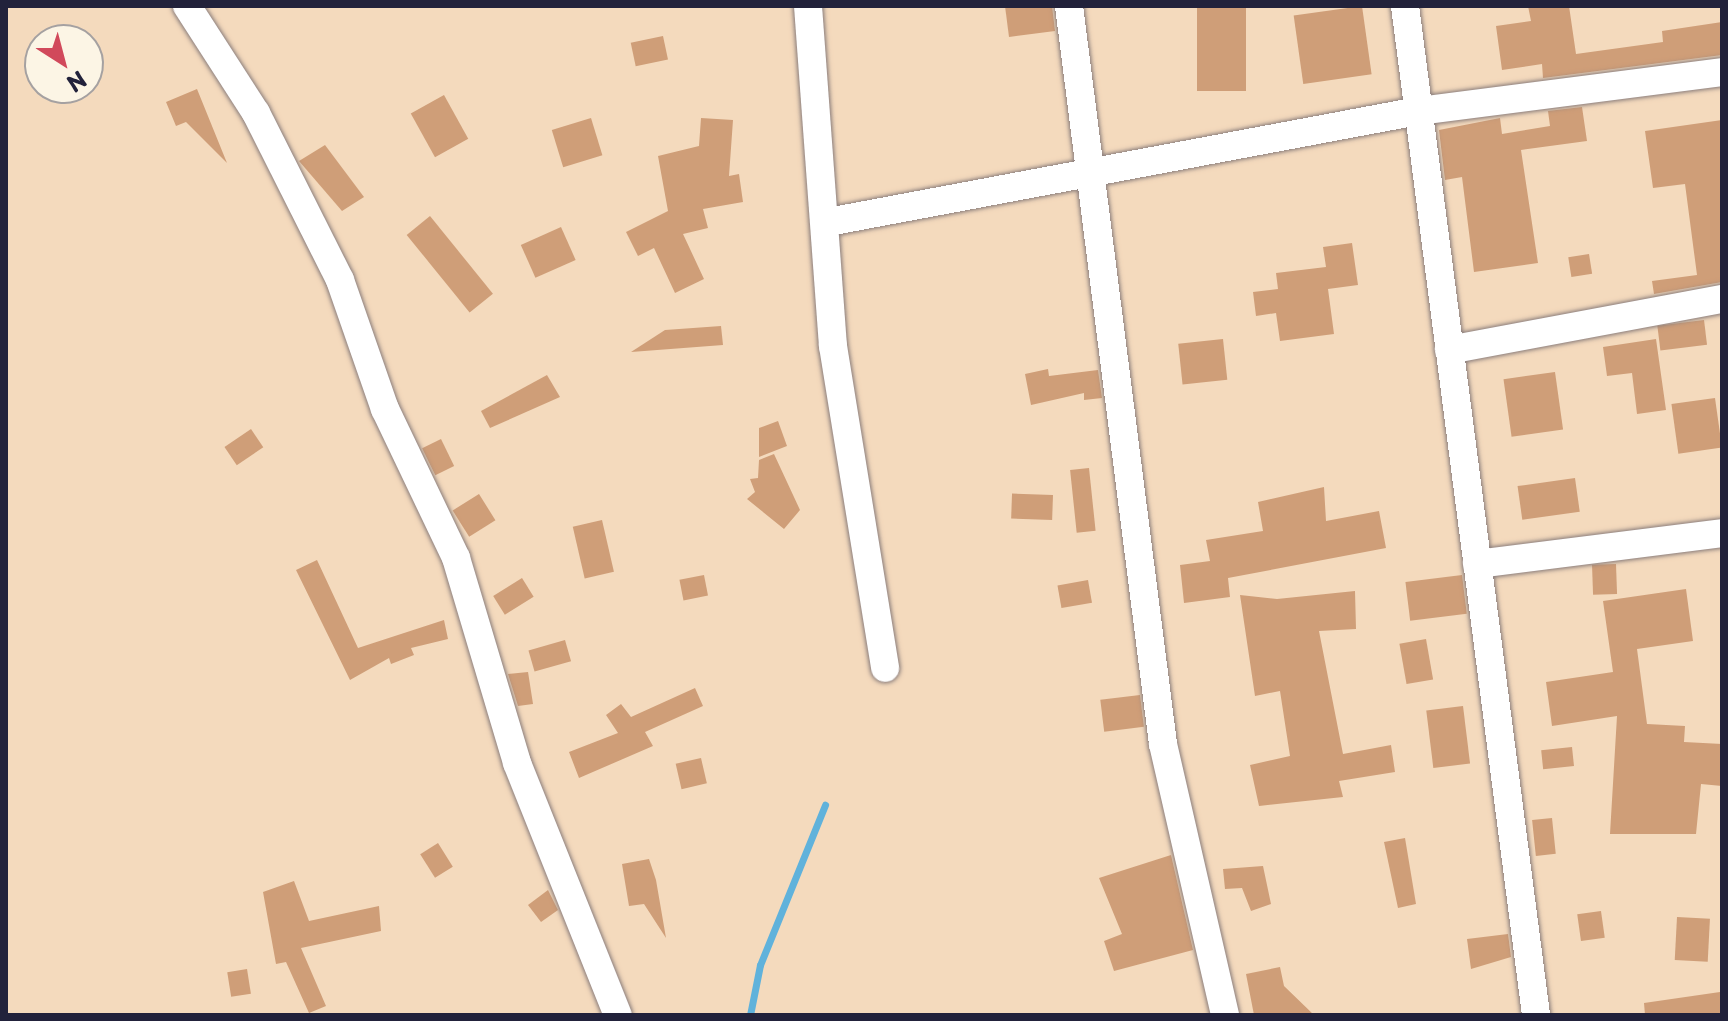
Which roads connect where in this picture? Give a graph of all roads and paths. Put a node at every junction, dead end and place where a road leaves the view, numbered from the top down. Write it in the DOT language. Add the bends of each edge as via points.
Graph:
graph roads {
  1 [pos="187,6"];
  2 [pos="808,6"];
  3 [pos="1069,6"];
  4 [pos="1405,6"];
  5 [pos="1722,72"];
  6 [pos="1418,111"];
  7 [pos="1091,171"];
  8 [pos="828,222"];
  9 [pos="1722,299"];
  10 [pos="1449,350"];
  11 [pos="1722,533"];
  12 [pos="1477,564"];
  13 [pos="885,668"];
  14 [pos="618,1015"];
  15 [pos="1225,1015"];
  16 [pos="1536,1015"];
  1 -- 14 [label="street" via="256,113 340,280 385,409 456,558 517,763"];
  2 -- 8 [label="street"];
  3 -- 7 [label="street"];
  4 -- 6 [label="street"];
  5 -- 6 [label="street"];
  6 -- 7 [label="street"];
  6 -- 10 [label="street"];
  7 -- 8 [label="street"];
  7 -- 15 [label="street" via="1163,744"];
  8 -- 13 [label="street" via="833,346"];
  9 -- 10 [label="street"];
  10 -- 12 [label="street"];
  11 -- 12 [label="street"];
  12 -- 16 [label="street"];
}
